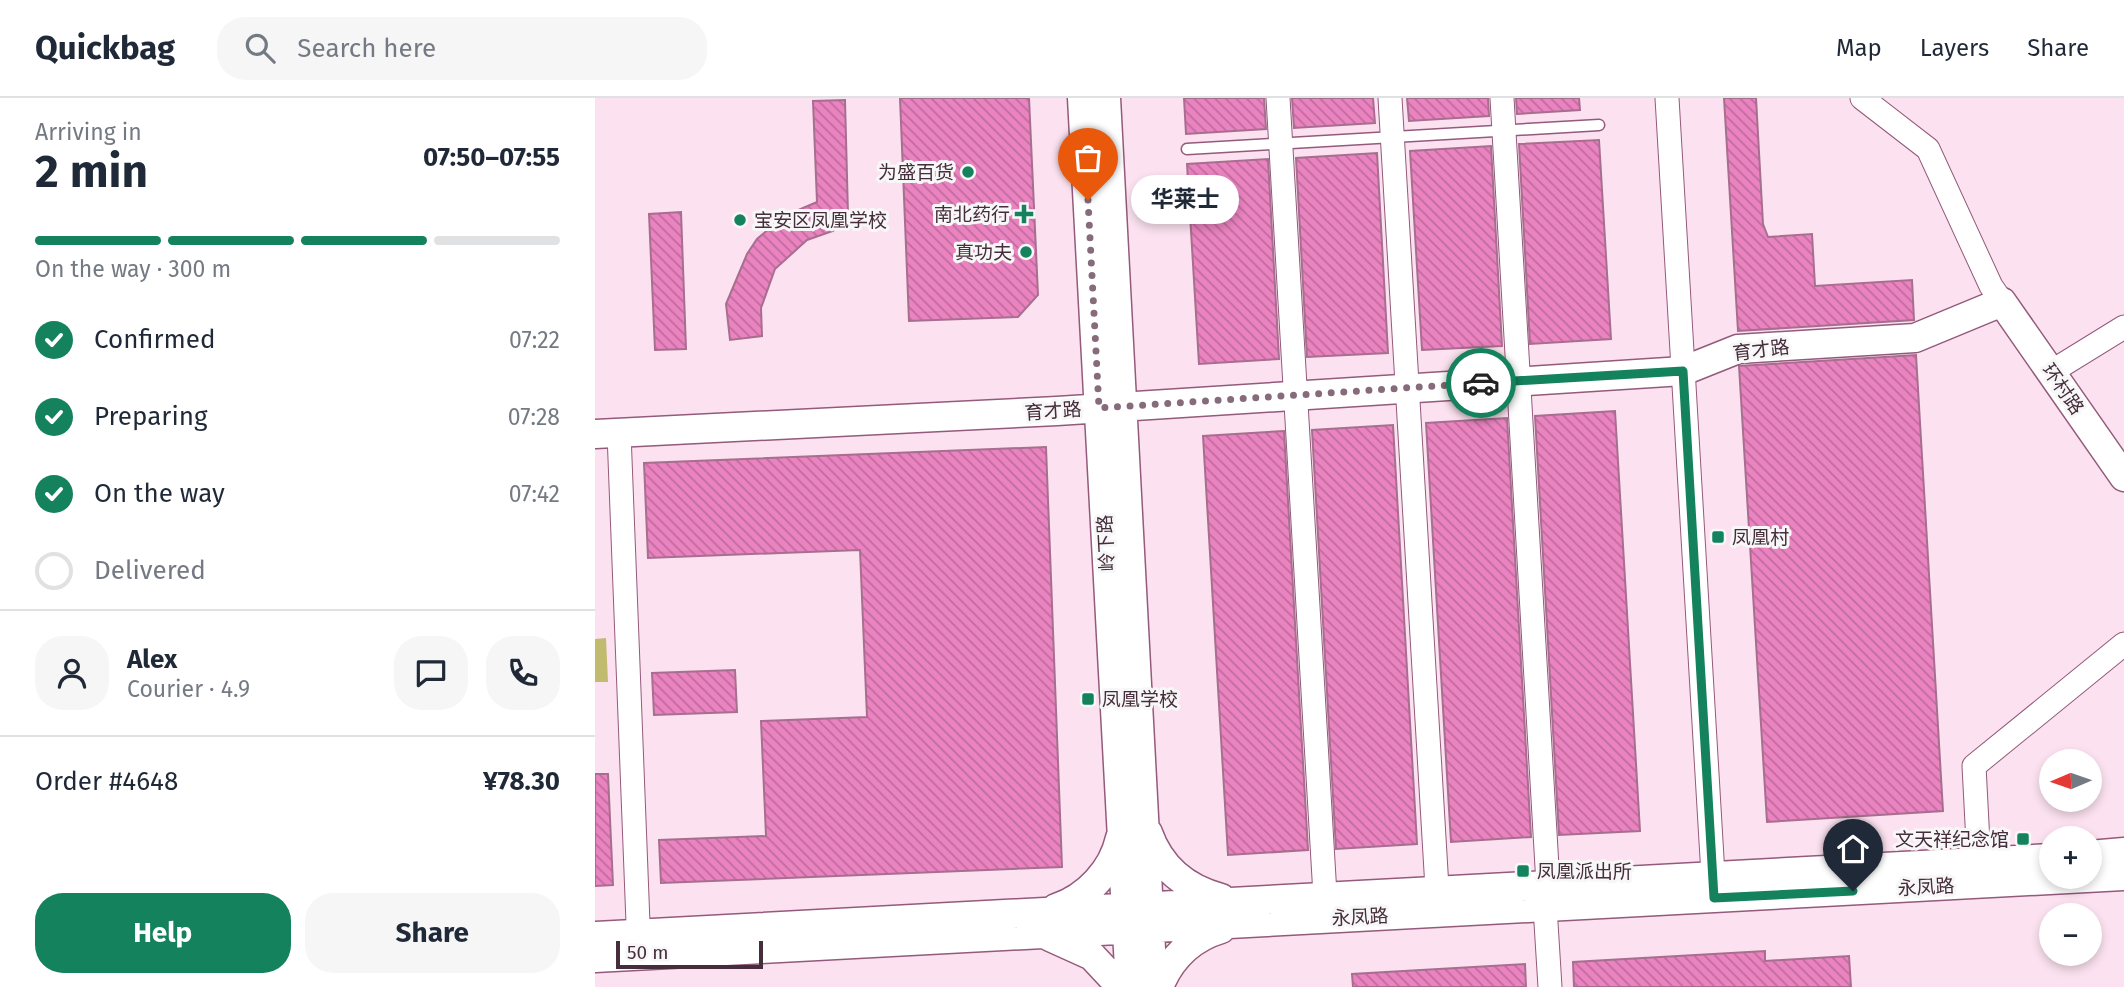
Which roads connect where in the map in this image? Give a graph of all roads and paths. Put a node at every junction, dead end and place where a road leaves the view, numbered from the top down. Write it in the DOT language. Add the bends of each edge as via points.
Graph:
graph roads {
  1 [pos="1082,98"];
  2 [pos="1107,98"];
  3 [pos="1279,98"];
  4 [pos="1390,98"];
  5 [pos="1502,98"];
  6 [pos="1667,98"];
  7 [pos="1862,98"];
  8 [pos="1599,124"];
  9 [pos="1504,130"];
  10 [pos="1393,137"];
  11 [pos="1281,144"];
  12 [pos="1187,149"];
  13 [pos="2002,302"];
  14 [pos="2124,327"];
  15 [pos="1683,371"];
  16 [pos="2051,372"];
  17 [pos="1519,381"];
  18 [pos="1407,387"];
  19 [pos="1296,394"];
  20 [pos="1111,407"];
  21 [pos="607,433"];
  22 [pos="2124,477"];
  23 [pos="2124,644"];
  24 [pos="1132,818"];
  25 [pos="2124,852"];
  26 [pos="2102,854"];
  27 [pos="2039,859"];
  28 [pos="1979,862"];
  29 [pos="2124,876"];
  30 [pos="1713,887"];
  31 [pos="1547,896"];
  32 [pos="1438,902"];
  33 [pos="1326,907"];
  34 [pos="1244,912"];
  35 [pos="1138,917"];
  36 [pos="1035,923"];
  37 [pos="595,936"];
  38 [pos="639,944"];
  39 [pos="595,958"];
  40 [pos="1121,987"];
  41 [pos="1130,987"];
  42 [pos="1153,987"];
  43 [pos="1159,987"];
  44 [pos="1550,987"];
  1 -- 20 [label="street, 岭下路"];
  2 -- 20 [label="street, 岭下路"];
  3 -- 11 [label="street"];
  4 -- 10 [label="street"];
  5 -- 9 [label="street"];
  6 -- 15 [label="street"];
  7 -- 13 [label="street" via="1928,149"];
  8 -- 9 [label="lane"];
  9 -- 10 [label="lane"];
  9 -- 17 [label="street"];
  10 -- 11 [label="lane"];
  10 -- 18 [label="street"];
  11 -- 12 [label="lane"];
  11 -- 19 [label="street"];
  13 -- 15 [label="street, 育才路" via="1915,338 1738,349"];
  13 -- 16 [label="street, 环村路"];
  14 -- 16 [label="street"];
  15 -- 17 [label="street, 育才路"];
  15 -- 30 [label="street"];
  16 -- 22 [label="street, 环村路"];
  17 -- 18 [label="street, 育才路"];
  17 -- 31 [label="street"];
  18 -- 19 [label="street, 育才路"];
  18 -- 32 [label="street"];
  19 -- 20 [label="street, 育才路"];
  19 -- 33 [label="street"];
  20 -- 21 [label="street, 育才路"];
  20 -- 24 [label="street, 岭下路"];
  21 -- 38 [label="street"];
  23 -- 28 [label="street" via="1974,766"];
  24 -- 34 [label="street" via="1174,874"];
  24 -- 35 [label="street, 岭下路"];
  24 -- 36 [label="street" via="1098,880"];
  25 -- 26 [label="street"];
  27 -- 28 [label="street, 永凤路"];
  28 -- 30 [label="street, 永凤路"];
  29 -- 30 [label="street, 永凤路"];
  30 -- 31 [label="street, 永凤路"];
  31 -- 32 [label="street, 永凤路"];
  31 -- 44 [label="street"];
  32 -- 33 [label="street, 永凤路"];
  33 -- 34 [label="street, 永凤路"];
  34 -- 35 [label="street, 永凤路"];
  34 -- 43 [label="street" via="1193,942 1168,968"];
  35 -- 36 [label="street, 永凤路"];
  35 -- 41 [label="street, 岭下路"];
  35 -- 42 [label="street, 岭下路"];
  36 -- 38 [label="street, 永凤路"];
  36 -- 40 [label="street" via="1084,951"];
  37 -- 38 [label="street, 永凤路"];
  38 -- 39 [label="street, 永凤路"];
}
